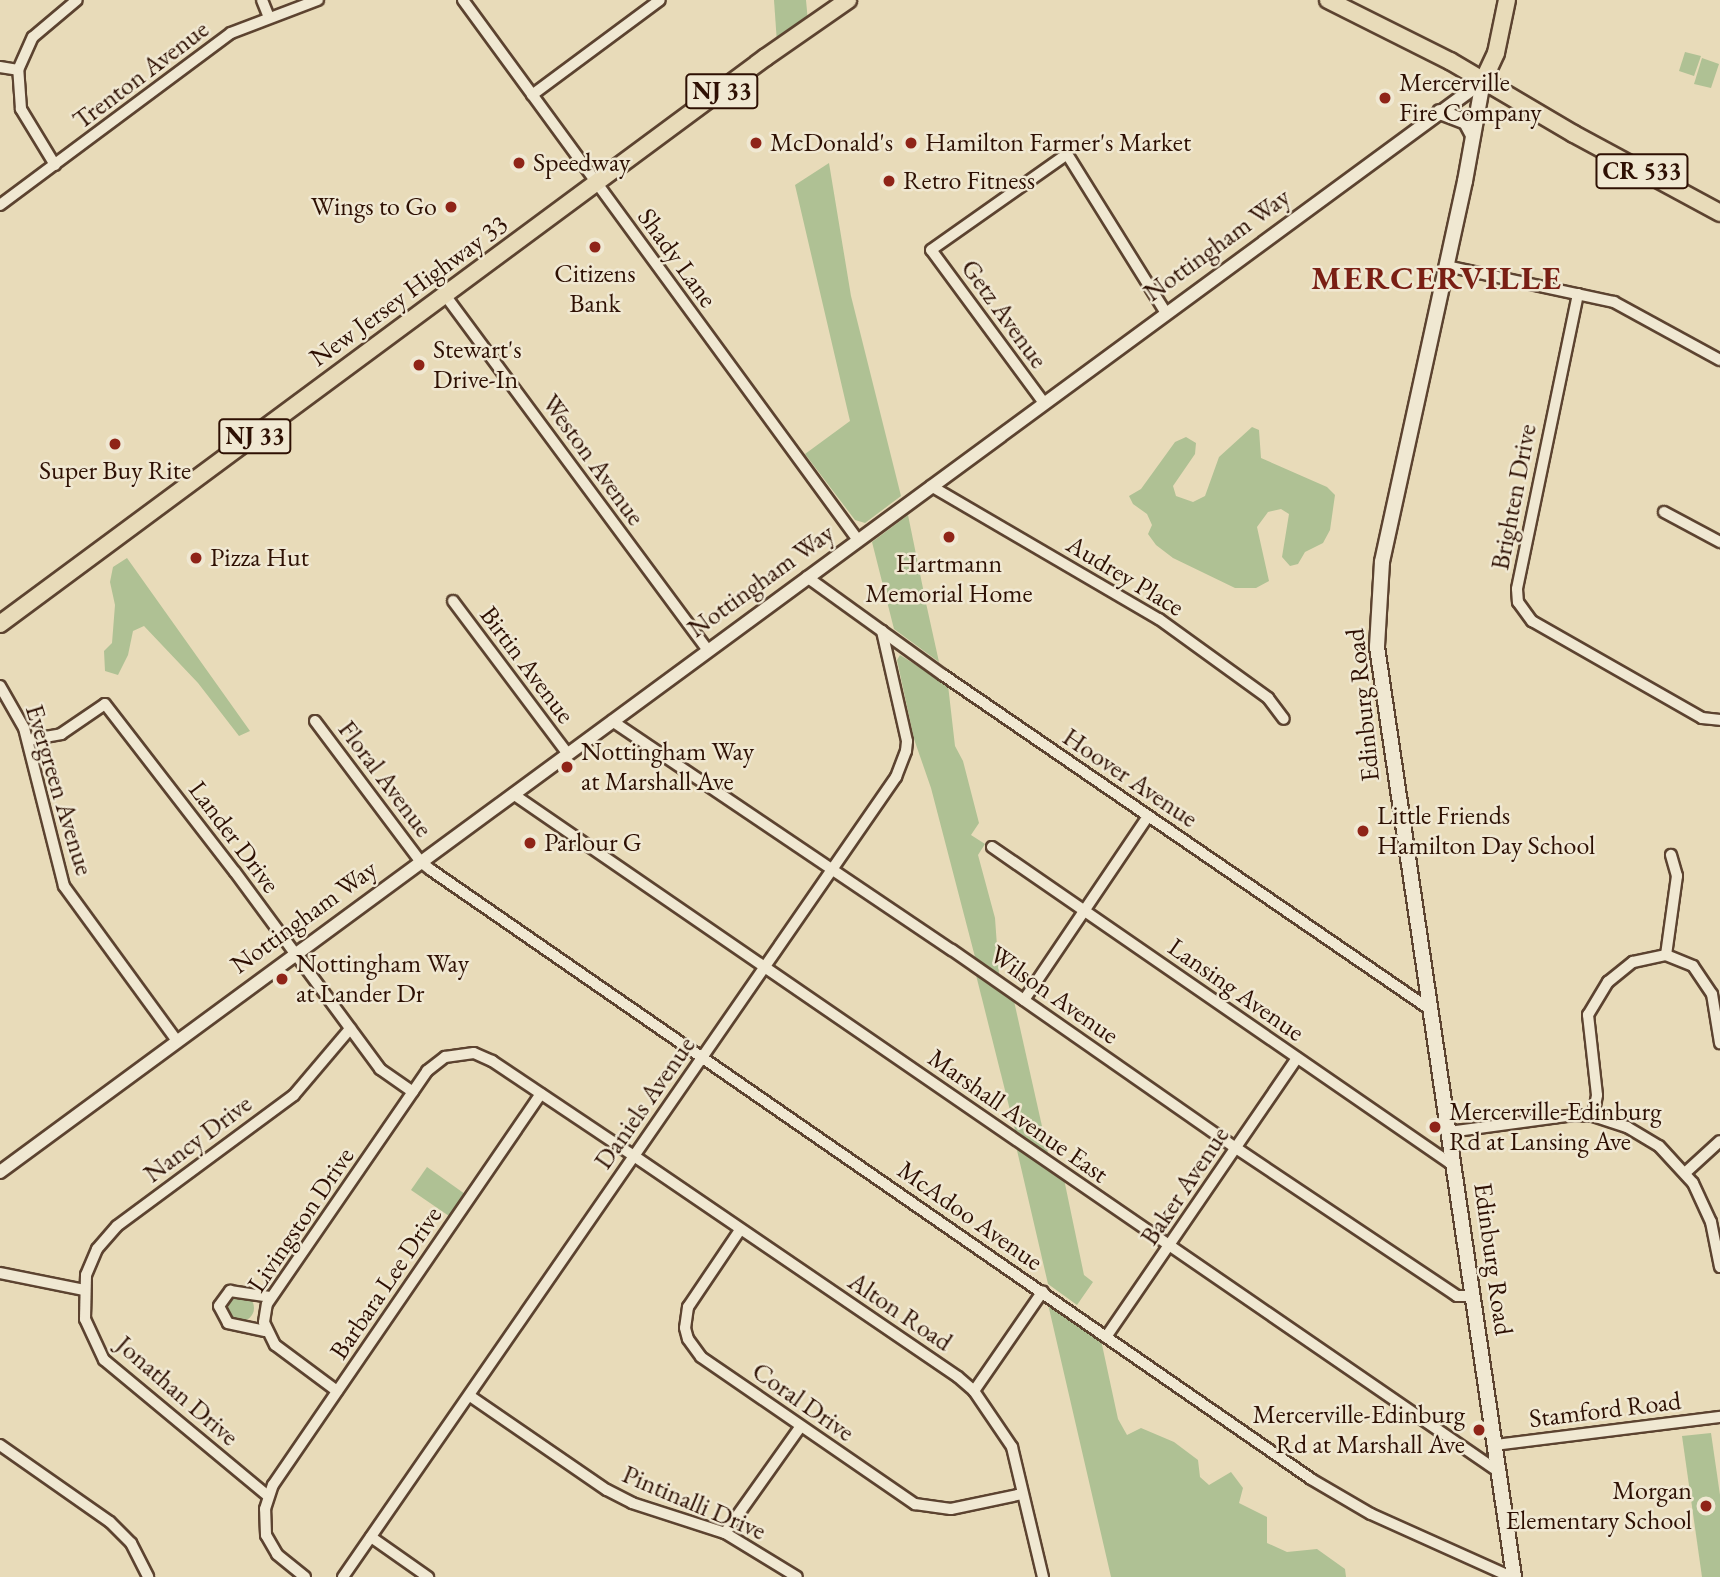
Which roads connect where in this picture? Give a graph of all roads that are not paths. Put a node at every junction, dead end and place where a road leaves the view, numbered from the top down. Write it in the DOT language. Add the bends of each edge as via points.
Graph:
graph roads {
  1 [pos="77,0"];
  2 [pos="262,0"];
  3 [pos="318,0"];
  4 [pos="463,0"];
  5 [pos="660,0"];
  6 [pos="848,0"];
  7 [pos="1328,0"];
  8 [pos="1507,0"];
  9 [pos="269,17"];
  10 [pos="0,67"];
  11 [pos="18,70"];
  12 [pos="1483,81"];
  13 [pos="532,95"];
  14 [pos="1440,113"];
  15 [pos="1473,135"];
  16 [pos="55,165"];
  17 [pos="596,183"];
  18 [pos="0,205"];
  19 [pos="1720,213"];
  20 [pos="1447,266"];
  21 [pos="1578,294"];
  22 [pos="445,295"];
  23 [pos="1166,313"];
  24 [pos="1720,360"];
  25 [pos="1044,403"];
  26 [pos="931,486"];
  27 [pos="1664,512"];
  28 [pos="858,540"];
  29 [pos="1720,542"];
  30 [pos="807,577"];
  31 [pos="453,601"];
  32 [pos="0,624"];
  33 [pos="882,631"];
  34 [pos="708,650"];
  35 [pos="0,686"];
  36 [pos="1284,719"];
  37 [pos="1718,720"];
  38 [pos="315,721"];
  39 [pos="612,721"];
  40 [pos="28,740"];
  41 [pos="568,754"];
  42 [pos="513,794"];
  43 [pos="1148,816"];
  44 [pos="992,848"];
  45 [pos="1671,855"];
  46 [pos="421,862"];
  47 [pos="832,868"];
  48 [pos="1085,911"];
  49 [pos="296,954"];
  50 [pos="1666,955"];
  51 [pos="765,967"];
  52 [pos="1024,1000"];
  53 [pos="1431,1010"];
  54 [pos="350,1029"];
  55 [pos="177,1041"];
  56 [pos="1720,1043"];
  57 [pos="701,1058"];
  58 [pos="1297,1058"];
  59 [pos="413,1092"];
  60 [pos="541,1094"];
  61 [pos="1593,1116"];
  62 [pos="1449,1132"];
  63 [pos="1720,1141"];
  64 [pos="1236,1149"];
  65 [pos="634,1156"];
  66 [pos="1455,1167"];
  67 [pos="0,1172"];
  68 [pos="1685,1173"];
  69 [pos="740,1230"];
  70 [pos="1169,1246"];
  71 [pos="1720,1267"];
  72 [pos="0,1273"];
  73 [pos="84,1290"];
  74 [pos="1043,1292"];
  75 [pos="1474,1296"];
  76 [pos="270,1297"];
  77 [pos="265,1331"];
  78 [pos="1106,1337"];
  79 [pos="337,1391"];
  80 [pos="974,1391"];
  81 [pos="470,1396"];
  82 [pos="1720,1417"];
  83 [pos="801,1426"];
  84 [pos="0,1445"];
  85 [pos="1495,1445"];
  86 [pos="1499,1472"];
  87 [pos="1021,1493"];
  88 [pos="268,1496"];
  89 [pos="725,1533"];
  90 [pos="371,1537"];
  91 [pos="148,1577"];
  92 [pos="305,1577"];
  93 [pos="343,1577"];
  94 [pos="428,1577"];
  95 [pos="797,1577"];
  96 [pos="1043,1577"];
  97 [pos="1513,1577"];
  1 -- 11 [label="street" via="33,37"];
  2 -- 9 [label="street"];
  3 -- 9 [label="street, Trenton Avenue"];
  4 -- 13 [label="street, Shady Lane"];
  5 -- 13 [label="street"];
  6 -- 17 [label="main road, New Jersey Highway 33 / NJ 33"];
  7 -- 12 [label="main road, CR 533"];
  8 -- 12 [label="main road, Nottingham Way" via="1496,53"];
  9 -- 16 [label="street, Trenton Avenue" via="212,46"];
  10 -- 11 [label="street"];
  11 -- 16 [label="street" via="21,109"];
  12 -- 14 [label="street, Nottingham Way"];
  12 -- 15 [label="main road, Edinburg Road"];
  12 -- 19 [label="main road, CR 533"];
  13 -- 17 [label="street, Shady Lane"];
  14 -- 15 [label="main road" via="1466,122"];
  14 -- 23 [label="street, Nottingham Way"];
  15 -- 20 [label="main road, Edinburg Road"];
  16 -- 18 [label="street, Trenton Avenue"];
  17 -- 22 [label="main road, New Jersey Highway 33 / NJ 33"];
  17 -- 28 [label="street, Shady Lane"];
  20 -- 21 [label="street"];
  20 -- 53 [label="main road, Edinburg Road" via="1382,562 1377,618 1380,676"];
  21 -- 24 [label="street" via="1614,302"];
  21 -- 37 [label="street, Brighten Drive" via="1518,602 1532,621 1702,718"];
  22 -- 32 [label="main road, New Jersey Highway 33 / NJ 33"];
  22 -- 34 [label="street, Weston Avenue"];
  23 -- 25 [label="street, Nottingham Way"];
  23 -- 25 [label="street, Getz Avenue" via="1067,153 932,250"];
  25 -- 26 [label="street, Nottingham Way"];
  26 -- 28 [label="street, Nottingham Way"];
  26 -- 36 [label="street, Audrey Place" via="1159,619 1268,698"];
  27 -- 29 [label="street"];
  28 -- 30 [label="street, Nottingham Way"];
  30 -- 33 [label="street, Hoover Avenue"];
  30 -- 34 [label="street, Nottingham Way"];
  31 -- 41 [label="street, Birtin Avenue"];
  33 -- 43 [label="street, Hoover Avenue"];
  33 -- 47 [label="street, Daniels Avenue" via="906,751 896,777"];
  34 -- 39 [label="street, Nottingham Way"];
  35 -- 40 [label="street, Evergreen Avenue" via="17,711"];
  38 -- 46 [label="street, Floral Avenue"];
  39 -- 41 [label="street, Nottingham Way"];
  39 -- 47 [label="street, Wilson Avenue"];
  40 -- 49 [label="street, Lander Drive" via="61,734 105,704"];
  40 -- 55 [label="street, Evergreen Avenue" via="64,886"];
  41 -- 42 [label="street, Nottingham Way"];
  42 -- 46 [label="street, Nottingham Way"];
  42 -- 51 [label="street, Marshall Avenue East"];
  43 -- 48 [label="street"];
  43 -- 53 [label="street, Hoover Avenue"];
  44 -- 48 [label="street, Lansing Avenue"];
  45 -- 50 [label="street" via="1677,876"];
  46 -- 49 [label="street, Nottingham Way"];
  46 -- 57 [label="street, McAdoo Avenue"];
  47 -- 51 [label="street, Daniels Avenue"];
  47 -- 52 [label="street, Wilson Avenue"];
  48 -- 52 [label="street"];
  48 -- 58 [label="street, Lansing Avenue"];
  49 -- 54 [label="street, Lander Drive"];
  49 -- 55 [label="street, Nottingham Way"];
  50 -- 56 [label="street" via="1693,966 1708,984"];
  50 -- 61 [label="street" via="1633,962 1608,982 1592,1004 1587,1026 1597,1095"];
  51 -- 57 [label="street, Daniels Avenue"];
  51 -- 70 [label="street, Marshall Avenue East"];
  52 -- 64 [label="street, Wilson Avenue"];
  53 -- 62 [label="main road, Edinburg Road"];
  54 -- 59 [label="street, Lander Drive" via="380,1069"];
  54 -- 73 [label="street, Nancy Drive" via="294,1095 117,1226 91,1261"];
  55 -- 67 [label="street, Nottingham Way"];
  57 -- 65 [label="street, Daniels Avenue"];
  57 -- 74 [label="street, McAdoo Avenue"];
  58 -- 64 [label="street, Baker Avenue"];
  58 -- 66 [label="street, Lansing Avenue"];
  59 -- 60 [label="street, Livingston Drive" via="436,1062 466,1053 485,1056"];
  59 -- 76 [label="street, Livingston Drive"];
  60 -- 65 [label="street, Alton Road"];
  60 -- 79 [label="street, Barbara Lee Drive"];
  61 -- 62 [label="street" via="1555,1115"];
  61 -- 68 [label="street" via="1642,1135"];
  62 -- 66 [label="main road, Edinburg Road"];
  63 -- 68 [label="street"];
  64 -- 70 [label="street, Baker Avenue"];
  64 -- 75 [label="street, Wilson Avenue" via="1457,1296"];
  65 -- 69 [label="street, Alton Road"];
  65 -- 81 [label="street, Daniels Avenue"];
  66 -- 75 [label="main road, Edinburg Road"];
  68 -- 71 [label="street" via="1711,1222"];
  69 -- 80 [label="street, Alton Road"];
  69 -- 83 [label="street, Coral Drive" via="688,1307 688,1339 701,1357"];
  70 -- 78 [label="street, Baker Avenue"];
  70 -- 86 [label="street, Marshall Avenue East"];
  72 -- 73 [label="street"];
  73 -- 88 [label="street, Jonathan Drive" via="89,1333 104,1360"];
  74 -- 78 [label="street, McAdoo Avenue"];
  74 -- 80 [label="street"];
  75 -- 85 [label="main road, Edinburg Road"];
  76 -- 77 [label="street, Livingston Drive"];
  76 -- 77 [label="street" via="230,1291 219,1307 228,1323"];
  77 -- 79 [label="street, Livingston Drive" via="283,1354"];
  78 -- 97 [label="street, McAdoo Avenue" via="1340,1497"];
  79 -- 88 [label="street, Barbara Lee Drive"];
  80 -- 87 [label="street, Alton Road" via="1012,1447"];
  81 -- 89 [label="street, Pintinalli Drive" via="607,1490 632,1503"];
  81 -- 90 [label="street, Daniels Avenue"];
  82 -- 85 [label="street, Stamford Road"];
  83 -- 87 [label="street, Coral Drive" via="927,1508 951,1509"];
  83 -- 89 [label="street"];
  84 -- 91 [label="street" via="110,1521 131,1543"];
  85 -- 86 [label="main road, Edinburg Road"];
  86 -- 97 [label="main road, Edinburg Road"];
  87 -- 96 [label="street, Alton Road"];
  88 -- 92 [label="street" via="264,1521 270,1543 286,1564"];
  89 -- 95 [label="street, Pintinalli Drive"];
  90 -- 93 [label="street, Daniels Avenue"];
  90 -- 94 [label="street"];
}
